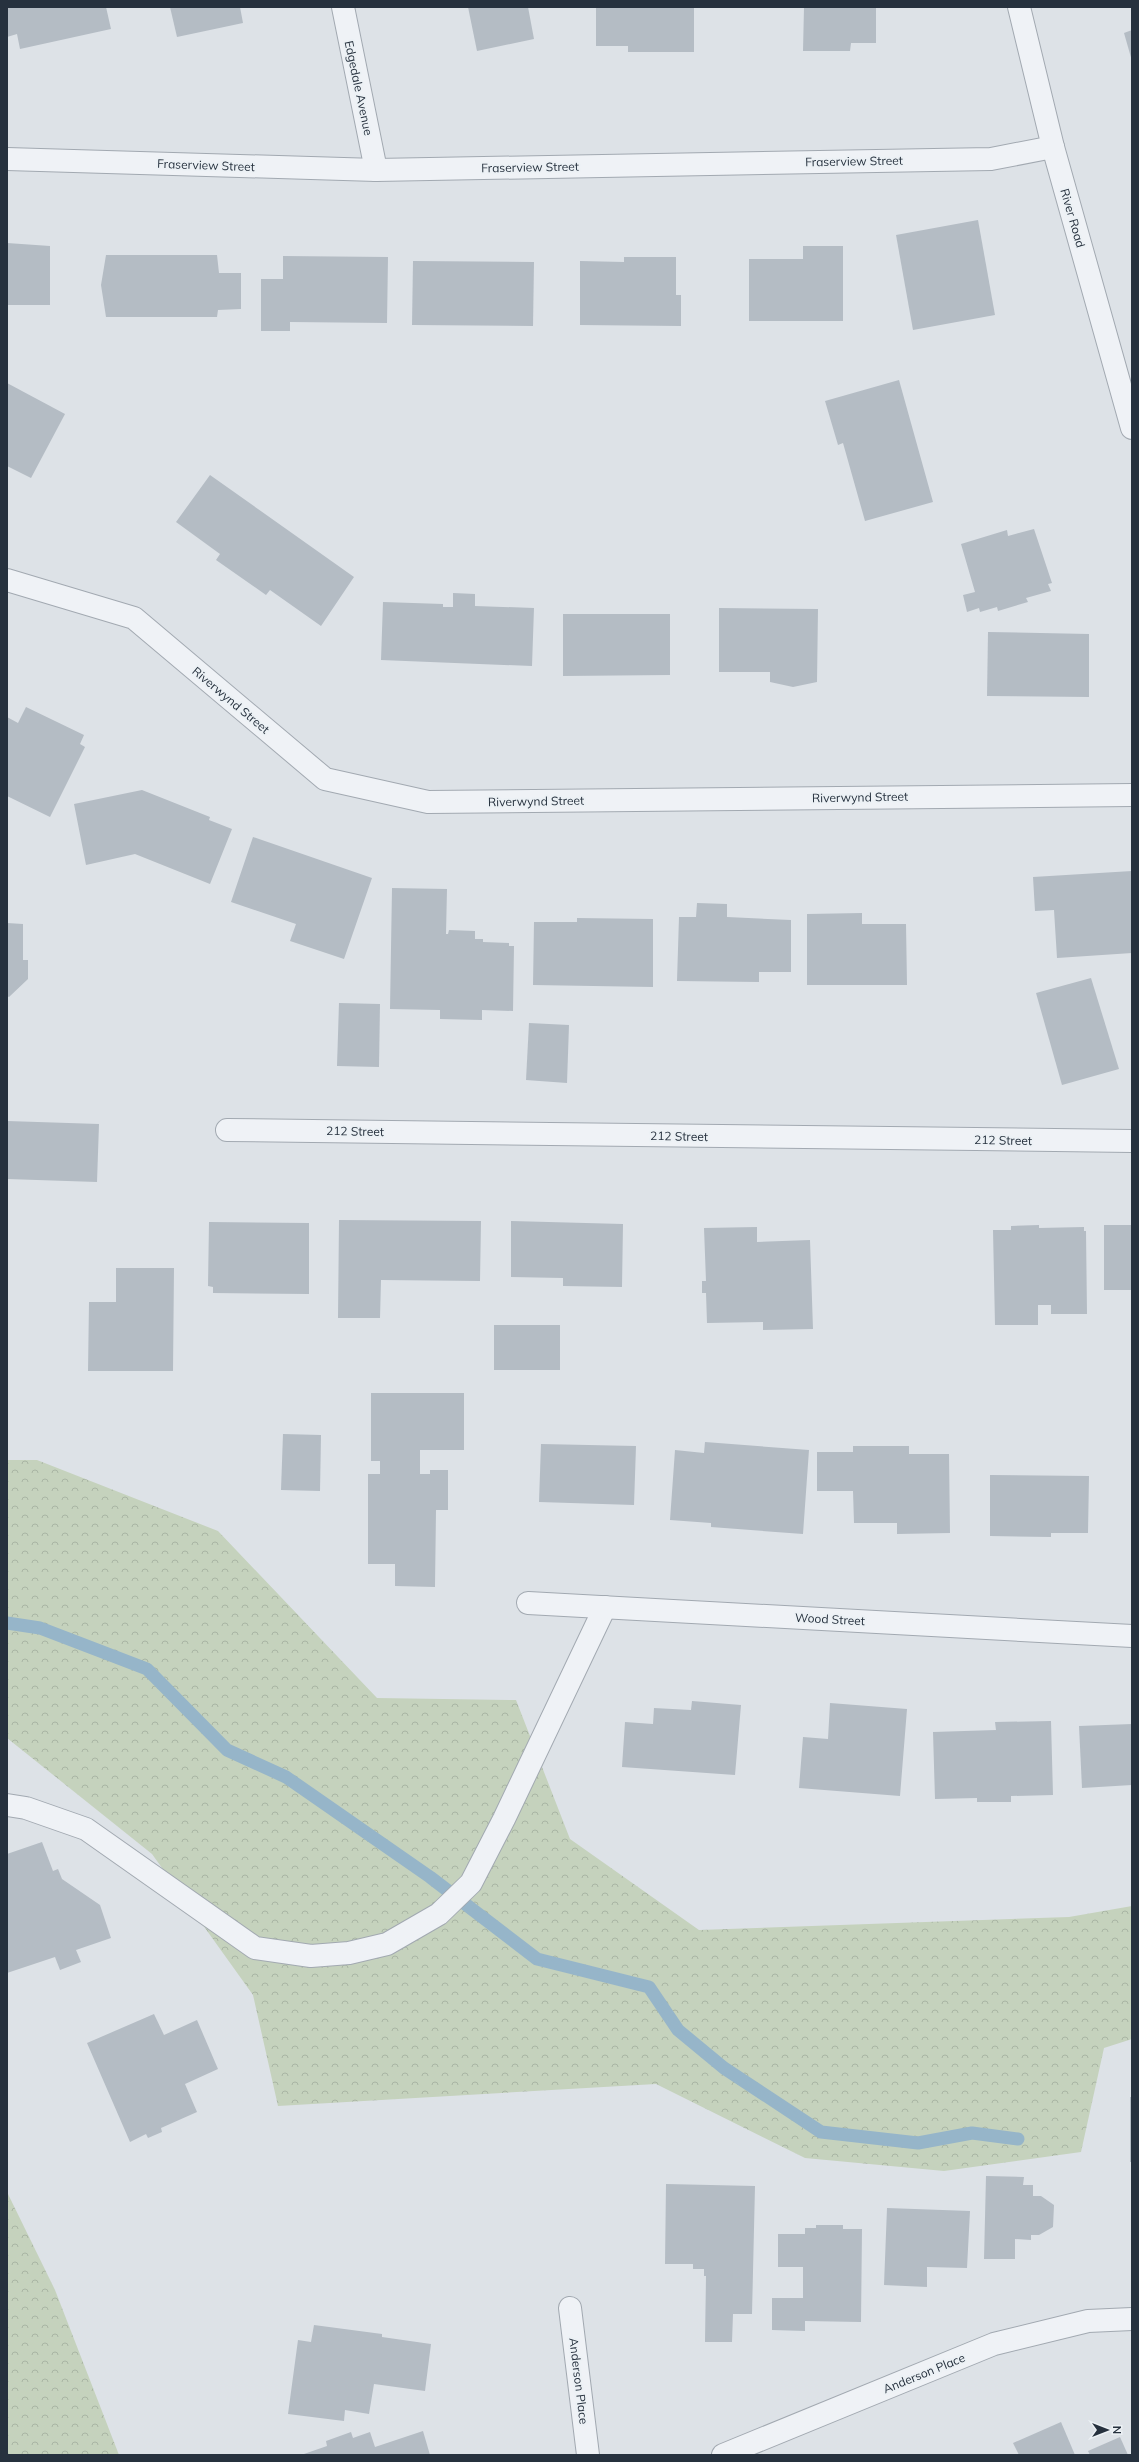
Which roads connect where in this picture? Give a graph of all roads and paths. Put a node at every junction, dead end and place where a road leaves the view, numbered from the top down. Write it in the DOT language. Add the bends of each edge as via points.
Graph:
graph roads {
  1 [pos="343,7"];
  2 [pos="1018,7"];
  3 [pos="1053,147"];
  4 [pos="7,159"];
  5 [pos="376,170"];
  6 [pos="1132,428"];
  7 [pos="7,580"];
  8 [pos="1132,795"];
  9 [pos="227,1130"];
  10 [pos="1132,1141"];
  11 [pos="528,1603"];
  12 [pos="605,1607"];
  13 [pos="1132,1636"];
  14 [pos="7,1805"];
  15 [pos="570,2308"];
  16 [pos="1132,2319"];
  17 [pos="588,2455"];
  18 [pos="723,2455"];
  1 -- 5 [label="street, Edgedale Avenue"];
  2 -- 3 [label="street, River Road"];
  3 -- 5 [label="street, Fraserview Street" via="991,159"];
  3 -- 6 [label="street, River Road"];
  4 -- 5 [label="street, Fraserview Street"];
  7 -- 8 [label="street, Riverwynd Street" via="134,618 325,779 428,802"];
  9 -- 10 [label="street, 212 Street"];
  11 -- 12 [label="street, Wood Street"];
  12 -- 13 [label="street, Wood Street"];
  12 -- 14 [label="street" via="471,1883 439,1914 387,1944 349,1953 311,1956 255,1948 86,1829 26,1808"];
  15 -- 17 [label="street, Anderson Place"];
  16 -- 18 [label="street, Anderson Place" via="1088,2320 994,2344"];
}
